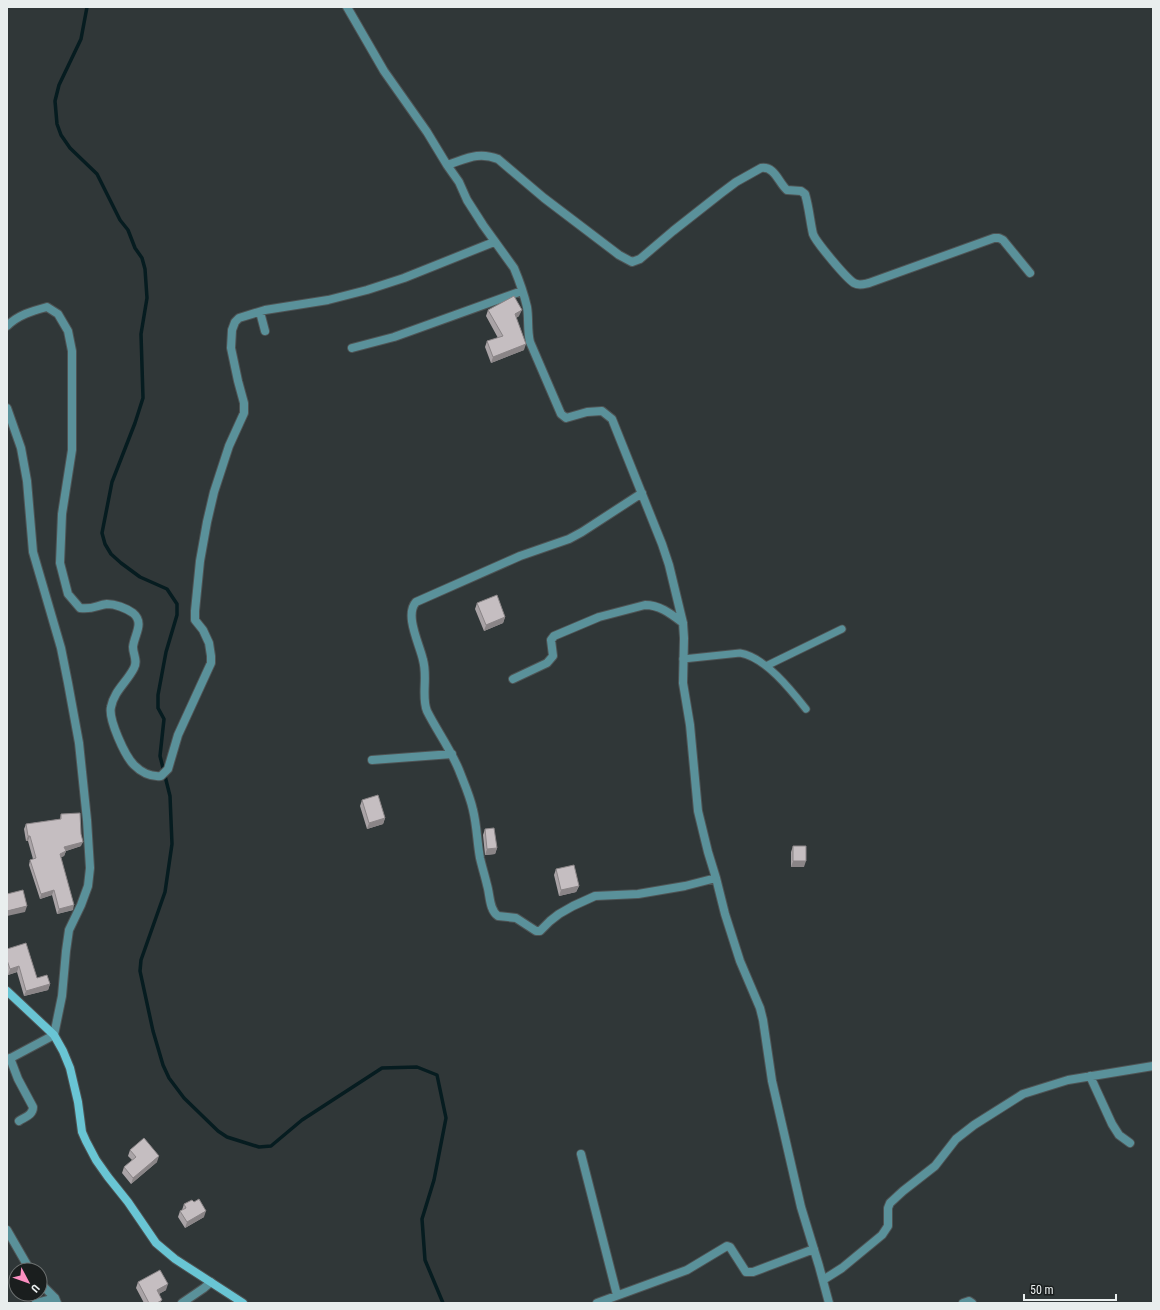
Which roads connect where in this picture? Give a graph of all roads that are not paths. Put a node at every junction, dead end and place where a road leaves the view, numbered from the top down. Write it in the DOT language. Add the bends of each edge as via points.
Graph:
graph roads {
  1 [pos="347,7"];
  2 [pos="447,165"];
  3 [pos="494,242"];
  4 [pos="1030,273"];
  5 [pos="522,291"];
  6 [pos="260,312"];
  7 [pos="7,326"];
  8 [pos="265,331"];
  9 [pos="352,348"];
  10 [pos="7,408"];
  11 [pos="642,494"];
  12 [pos="683,623"];
  13 [pos="842,628"];
  14 [pos="683,659"];
  15 [pos="766,666"];
  16 [pos="513,679"];
  17 [pos="806,709"];
  18 [pos="452,754"];
  19 [pos="372,760"];
  20 [pos="716,878"];
  21 [pos="7,991"];
  22 [pos="54,1035"];
  23 [pos="9,1059"];
  24 [pos="1153,1066"];
  25 [pos="1090,1076"];
  26 [pos="19,1121"];
  27 [pos="1130,1143"];
  28 [pos="581,1154"];
  29 [pos="7,1230"];
  30 [pos="814,1250"];
  31 [pos="25,1262"];
  32 [pos="823,1280"];
  33 [pos="211,1282"];
  34 [pos="48,1292"];
  35 [pos="617,1295"];
  36 [pos="56,1301"];
  37 [pos="36,1303"];
  38 [pos="182,1303"];
  39 [pos="243,1303"];
  40 [pos="597,1303"];
  41 [pos="829,1303"];
  42 [pos="963,1303"];
  43 [pos="972,1303"];
  1 -- 2 [label="street" via="384,71"];
  2 -- 3 [label="street"];
  2 -- 4 [label="street" via="479,154 498,159 544,198 632,262 640,260 736,182 765,168 779,178 786,190 806,194 813,234 817,242 858,285 994,238 1003,240"];
  3 -- 5 [label="street" via="514,268"];
  3 -- 6 [label="street" via="367,290"];
  5 -- 9 [label="street" via="394,337"];
  5 -- 11 [label="street" via="527,308 530,342 562,414 566,418 602,411 612,419"];
  6 -- 7 [label="street" via="238,319 232,330 231,348 244,413 229,446 214,492 200,561 195,611 195,620 209,643 210,663 178,735 168,769 158,776 144,773 132,764 110,714 115,696 135,665 133,646 139,626 136,618 133,613 114,605 80,608 68,594 60,563 62,514 72,450 72,351 68,331 58,314 47,307 29,312"];
  6 -- 8 [label="street"];
  10 -- 22 [label="street" via="21,448 27,481 33,552 61,648 68,683 79,743 87,820 90,868 88,886 69,930 62,996"];
  11 -- 12 [label="street" via="669,564"];
  11 -- 18 [label="street" via="569,539 520,556 423,598 413,605 414,633 425,668 426,706 436,729"];
  12 -- 14 [label="street"];
  12 -- 16 [label="street" via="663,609 651,605 599,617 554,636 551,640 551,660"];
  13 -- 15 [label="lane"];
  14 -- 15 [label="lane" via="740,653"];
  14 -- 20 [label="street" via="683,683 690,725 698,811"];
  15 -- 17 [label="lane"];
  18 -- 19 [label="street"];
  18 -- 20 [label="street" via="473,810 480,858 493,909 498,916 516,918 540,931 560,914 595,896 638,894"];
  20 -- 30 [label="street" via="740,961 760,1008 779,1115"];
  21 -- 22 [label="street"];
  22 -- 23 [label="street"];
  22 -- 33 [label="street" via="70,1068 82,1132 96,1160 156,1243 174,1259"];
  23 -- 26 [label="street" via="33,1106 31,1114"];
  24 -- 25 [label="street"];
  25 -- 27 [label="street" via="1112,1124 1119,1135"];
  25 -- 32 [label="street" via="1023,1094 962,1134 935,1166 890,1203 888,1226 882,1236"];
  28 -- 35 [label="street"];
  29 -- 31 [label="street"];
  30 -- 32 [label="street"];
  30 -- 35 [label="street" via="748,1273 727,1246 687,1270"];
  32 -- 41 [label="street"];
  33 -- 38 [label="street"];
  33 -- 39 [label="street"];
  34 -- 36 [label="street"];
  35 -- 40 [label="street"];
  36 -- 37 [label="street"];
  42 -- 43 [label="street"];
}
